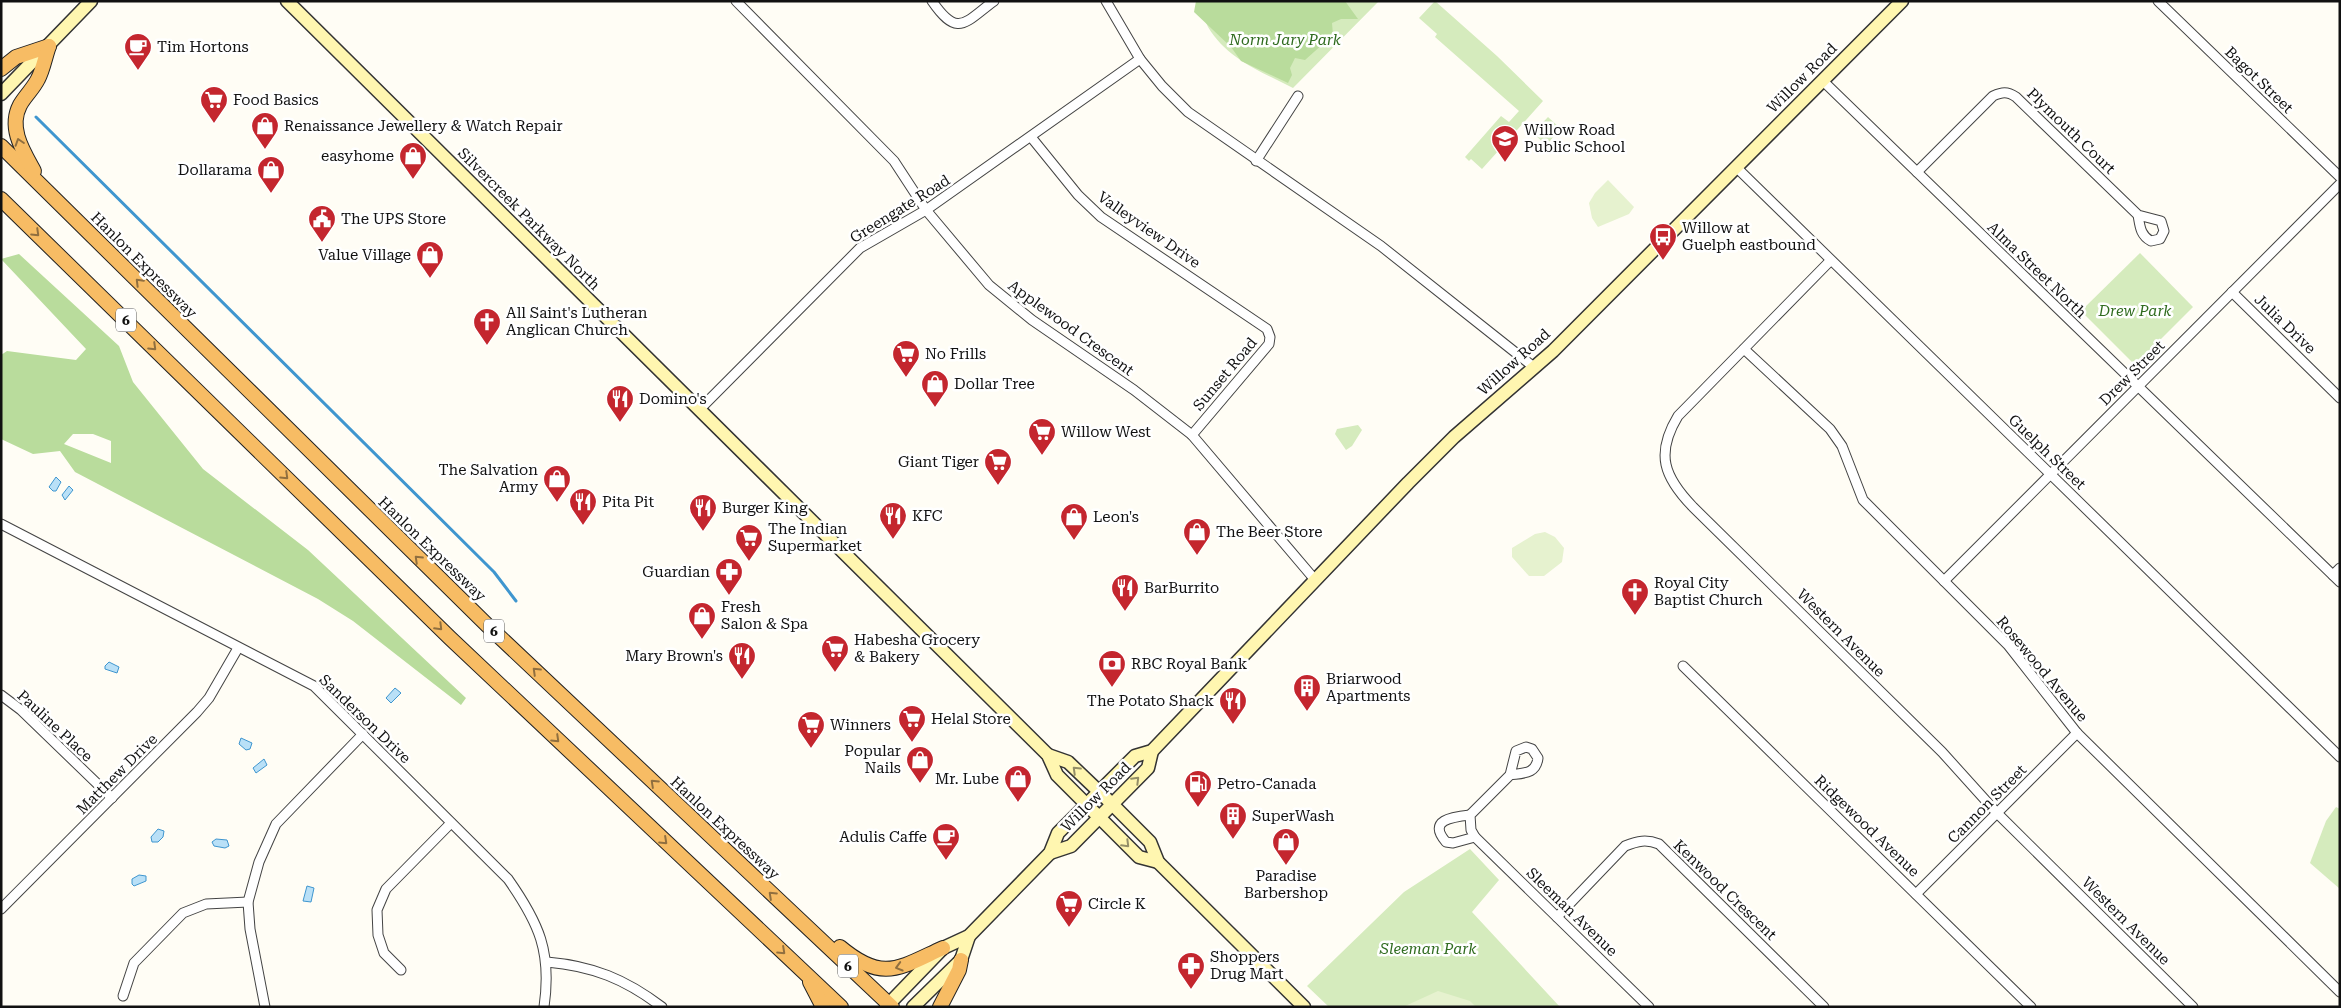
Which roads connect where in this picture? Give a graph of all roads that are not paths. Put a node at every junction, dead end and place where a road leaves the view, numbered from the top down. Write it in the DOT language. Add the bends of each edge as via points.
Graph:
graph roads {
  1 [pos="91,1"];
  2 [pos="287,1"];
  3 [pos="736,1"];
  4 [pos="932,1"];
  5 [pos="994,1"];
  6 [pos="1106,1"];
  7 [pos="1902,1"];
  8 [pos="2158,1"];
  9 [pos="49,46"];
  10 [pos="1140,59"];
  11 [pos="1,69"];
  12 [pos="1823,81"];
  13 [pos="1,94"];
  14 [pos="1298,96"];
  15 [pos="1031,137"];
  16 [pos="1,146"];
  17 [pos="1256,161"];
  18 [pos="1736,167"];
  19 [pos="1916,172"];
  20 [pos="2340,178"];
  21 [pos="2340,184"];
  22 [pos="41,185"];
  23 [pos="1,199"];
  24 [pos="926,210"];
  25 [pos="2138,215"];
  26 [pos="1830,261"];
  27 [pos="2232,292"];
  28 [pos="1266,329"];
  29 [pos="1744,349"];
  30 [pos="1535,368"];
  31 [pos="2138,387"];
  32 [pos="2340,398"];
  33 [pos="699,410"];
  34 [pos="1192,434"];
  35 [pos="2051,474"];
  36 [pos="1,524"];
  37 [pos="2340,568"];
  38 [pos="2333,575"];
  39 [pos="1316,580"];
  40 [pos="1944,581"];
  41 [pos="2340,582"];
  42 [pos="238,648"];
  43 [pos="1683,666"];
  44 [pos="1,695"];
  45 [pos="2077,733"];
  46 [pos="363,734"];
  47 [pos="1152,751"];
  48 [pos="1048,755"];
  49 [pos="2340,757"];
  50 [pos="1510,774"];
  51 [pos="1099,792"];
  52 [pos="112,798"];
  53 [pos="1086,804"];
  54 [pos="1112,804"];
  55 [pos="1997,813"];
  56 [pos="1470,815"];
  57 [pos="1099,817"];
  58 [pos="451,824"];
  59 [pos="1475,837"];
  60 [pos="1050,853"];
  61 [pos="1158,862"];
  62 [pos="1916,894"];
  63 [pos="248,902"];
  64 [pos="1,908"];
  65 [pos="1557,917"];
  66 [pos="807,928"];
  67 [pos="969,936"];
  68 [pos="943,948"];
  69 [pos="961,960"];
  70 [pos="547,962"];
  71 [pos="401,970"];
  72 [pos="805,973"];
  73 [pos="2340,992"];
  74 [pos="122,996"];
  75 [pos="889,1006"];
  76 [pos="265,1007"];
  77 [pos="544,1007"];
  78 [pos="662,1007"];
  79 [pos="822,1007"];
  80 [pos="841,1007"];
  81 [pos="913,1007"];
  82 [pos="940,1007"];
  83 [pos="1304,1007"];
  84 [pos="1649,1007"];
  85 [pos="1824,1007"];
  86 [pos="2031,1007"];
  87 [pos="2193,1007"];
  1 -- 9 [label="main road"];
  2 -- 33 [label="main road, Silvercreek Parkway North"];
  3 -- 24 [label="street, Applewood Crescent" via="894,161"];
  4 -- 5 [label="street" via="948,21 958,24 970,21"];
  6 -- 10 [label="street"];
  7 -- 12 [label="main road, Willow Road"];
  8 -- 20 [label="street, Bagot Street"];
  9 -- 11 [label="highway" via="16,56"];
  9 -- 13 [label="main road"];
  22 -- 9 [label="highway, one-way" via="19,144 16,119 19,107 38,78"];
  10 -- 15 [label="street, Greengate Road"];
  10 -- 17 [label="street" via="1188,112"];
  12 -- 18 [label="main road, Willow Road"];
  12 -- 19 [label="street, Alma Street North"];
  14 -- 17 [label="street"];
  15 -- 24 [label="street, Greengate Road"];
  15 -- 28 [label="street, Valleyview Drive" via="1078,195 1102,217"];
  16 -- 22 [label="highway, Hanlon Expressway / 6"];
  17 -- 30 [label="street" via="1381,246"];
  18 -- 26 [label="street, Guelph Street"];
  18 -- 30 [label="main road, Willow Road"];
  19 -- 25 [label="street, Plymouth Court" via="1993,96 2009,92"];
  19 -- 31 [label="street, Alma Street North"];
  21 -- 27 [label="street, Drew Street"];
  66 -- 22 [label="highway, Hanlon Expressway / 6, one-way" via="404,545"];
  23 -- 72 [label="highway, 6, one-way" via="457,644"];
  24 -- 33 [label="street, Greengate Road" via="860,248"];
  24 -- 34 [label="street, Applewood Crescent" via="989,285 1032,320"];
  26 -- 29 [label="street, Western Avenue"];
  26 -- 35 [label="street, Guelph Street"];
  27 -- 31 [label="street, Drew Street"];
  27 -- 32 [label="street, Julia Drive"];
  28 -- 34 [label="street, Sunset Road" via="1269,344"];
  29 -- 40 [label="street, Rosewood Avenue" via="1830,430 1847,458 1863,500"];
  29 -- 55 [label="street, Western Avenue" via="1678,416 1670,429 1664,451 1668,476 1693,507 1942,752"];
  30 -- 39 [label="main road, Willow Road" via="1454,437"];
  31 -- 35 [label="street, Drew Street"];
  31 -- 38 [label="street, Alma Street North"];
  33 -- 48 [label="main road, Silvercreek Parkway North"];
  34 -- 39 [label="street, Applewood Crescent"];
  35 -- 40 [label="street, Drew Street"];
  35 -- 49 [label="street, Guelph Street"];
  36 -- 42 [label="street, Sanderson Drive"];
  37 -- 38 [label="street"];
  38 -- 41 [label="street, Alma Street North"];
  39 -- 47 [label="main road, Willow Road"];
  40 -- 45 [label="street, Rosewood Avenue" via="2008,645"];
  42 -- 46 [label="street, Sanderson Drive" via="314,686"];
  42 -- 52 [label="street, Matthew Drive" via="197,712"];
  43 -- 62 [label="street, Ridgewood Avenue"];
  44 -- 52 [label="street, Pauline Place" via="21,710"];
  45 -- 55 [label="street, Cannon Street"];
  45 -- 73 [label="street, Rosewood Avenue"];
  46 -- 58 [label="street, Sanderson Drive"];
  46 -- 63 [label="street" via="276,824 259,862"];
  47 -- 51 [label="main road, Willow Road" via="1135,756"];
  54 -- 47 [label="main road, Willow Road, one-way" via="1148,768"];
  51 -- 48 [label="main road, Silvercreek Parkway North, one-way" via="1068,762"];
  48 -- 53 [label="main road, Silvercreek Parkway North" via="1057,775"];
  50 -- 56 [label="street"];
  51 -- 53 [label="main road, Willow Road"];
  51 -- 54 [label="main road, Silvercreek Parkway North"];
  52 -- 64 [label="street, Matthew Drive"];
  53 -- 57 [label="main road, Silvercreek Parkway North"];
  53 -- 60 [label="main road, Willow Road" via="1058,833"];
  54 -- 57 [label="main road, Willow Road"];
  54 -- 61 [label="main road, Silvercreek Parkway North" via="1150,842"];
  55 -- 62 [label="street, Cannon Street"];
  55 -- 87 [label="street, Western Avenue"];
  56 -- 59 [label="street"];
  56 -- 59 [label="street" via="1444,820 1440,831 1446,842"];
  57 -- 60 [label="main road, Willow Road" via="1071,846"];
  57 -- 61 [label="main road, Silvercreek Parkway North, one-way" via="1139,857"];
  58 -- 70 [label="street, Sanderson Drive" via="508,879 538,927"];
  58 -- 71 [label="street" via="386,889 377,910 378,935 384,953"];
  59 -- 65 [label="street, Sleeman Avenue"];
  60 -- 67 [label="main road, Willow Road"];
  61 -- 83 [label="main road, Silvercreek Parkway North"];
  62 -- 86 [label="street, Ridgewood Avenue"];
  63 -- 74 [label="street" via="206,904 184,914 134,963"];
  63 -- 76 [label="street"];
  65 -- 84 [label="street, Sleeman Avenue"];
  65 -- 85 [label="street, Kenwood Crescent" via="1625,846 1648,840 1659,844"];
  68 -- 66 [label="highway, one-way" via="890,970 870,967 850,956 826,935"];
  66 -- 75 [label="highway, Hanlon Expressway / 6"];
  67 -- 68 [label="main road, Willow Road"];
  67 -- 69 [label="main road, Willow Road"];
  68 -- 75 [label="main road, Willow Road"];
  69 -- 81 [label="main road, Willow Road"];
  69 -- 82 [label="highway"];
  70 -- 77 [label="street, Sanderson Drive"];
  70 -- 78 [label="street" via="572,964 606,973 640,990"];
  72 -- 79 [label="highway"];
  72 -- 80 [label="highway, 6"];
}
